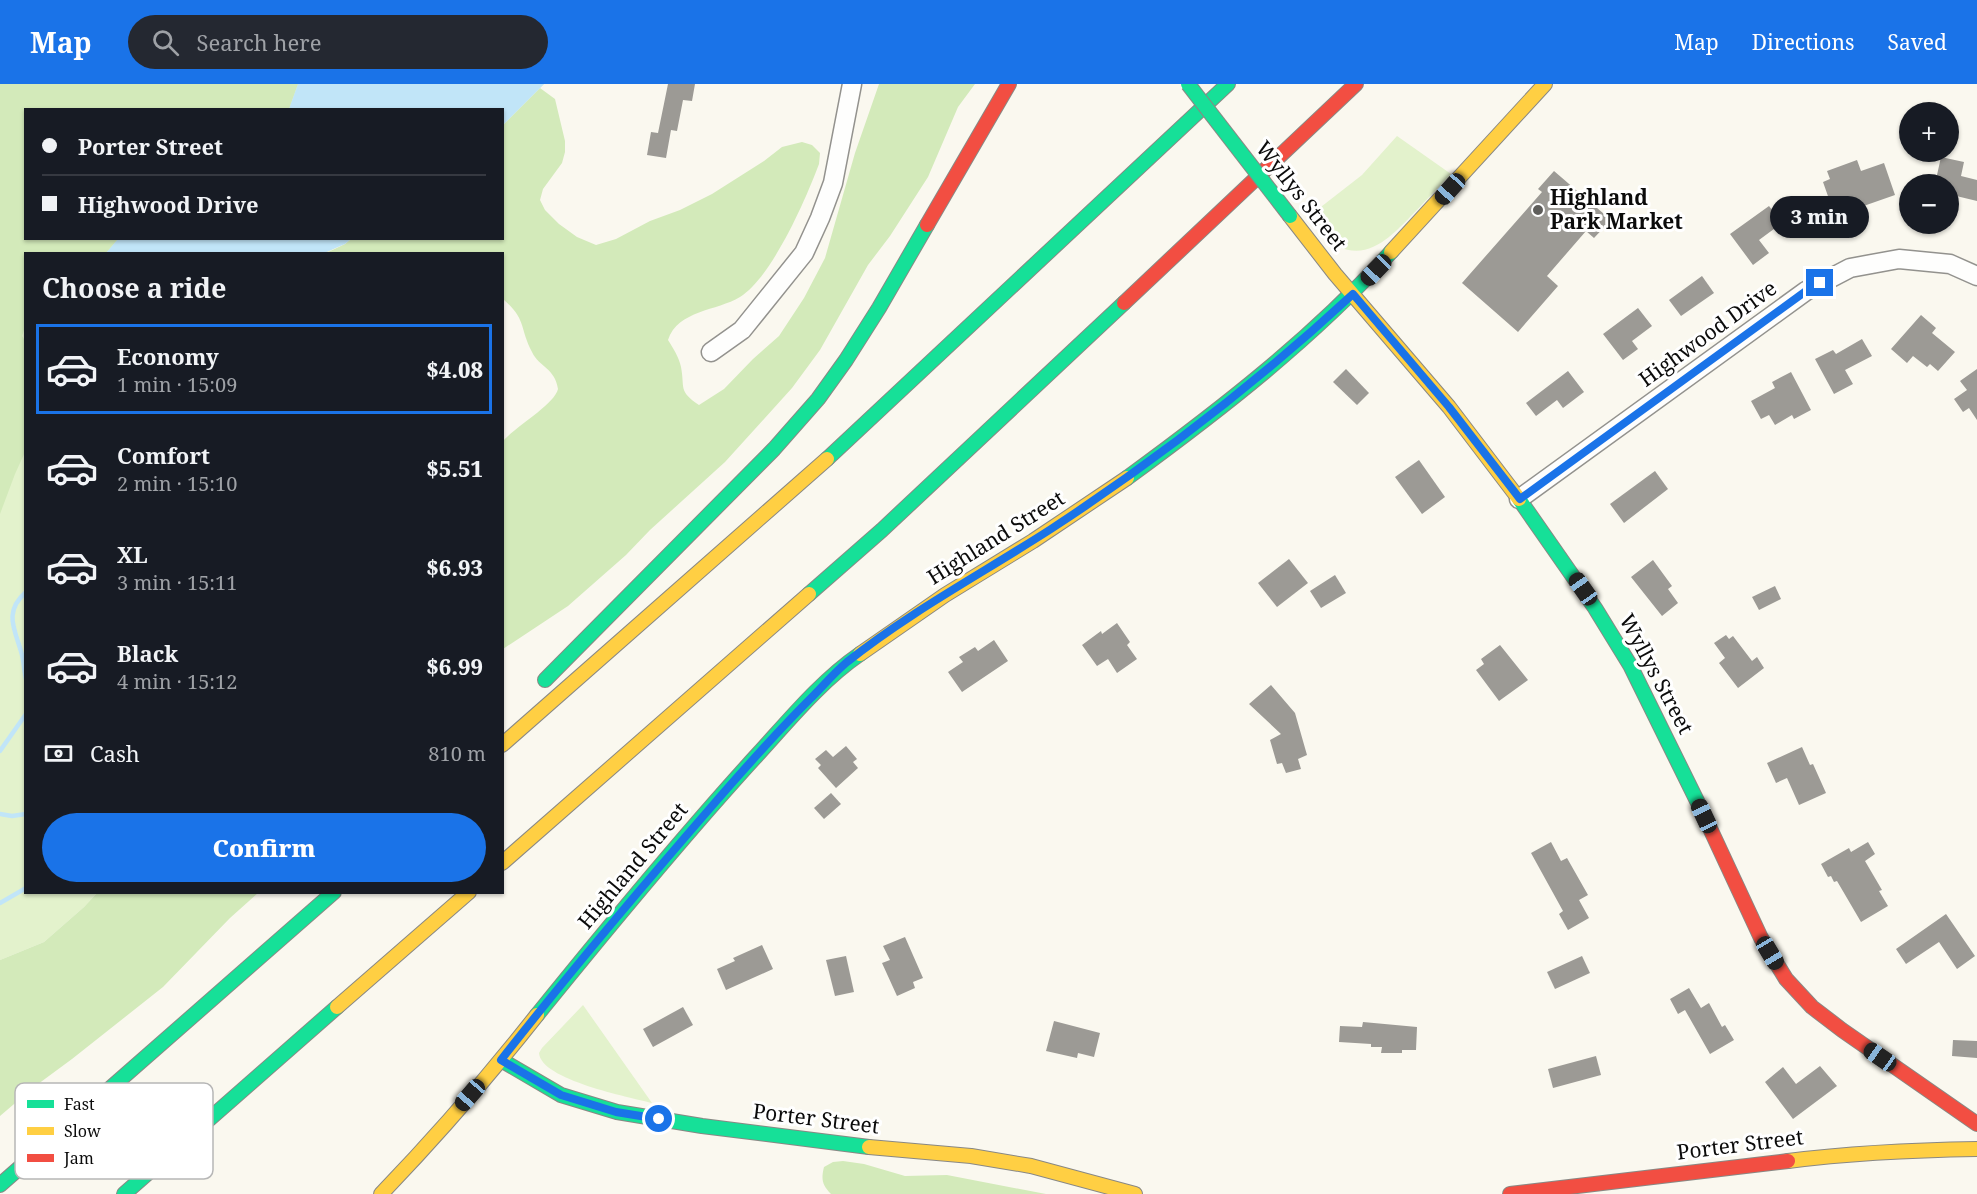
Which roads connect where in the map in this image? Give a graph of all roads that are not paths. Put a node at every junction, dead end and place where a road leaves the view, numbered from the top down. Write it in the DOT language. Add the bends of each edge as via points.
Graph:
graph roads {
  1 [pos="852,84"];
  2 [pos="1009,84"];
  3 [pos="1188,84"];
  4 [pos="1228,84"];
  5 [pos="1356,84"];
  6 [pos="1545,84"];
  7 [pos="1977,276"];
  8 [pos="1353,294"];
  9 [pos="711,352"];
  10 [pos="1520,499"];
  11 [pos="536,688"];
  12 [pos="504,743"];
  13 [pos="504,861"];
  14 [pos="332,894"];
  15 [pos="467,894"];
  16 [pos="501,1060"];
  17 [pos="116,1083"];
  18 [pos="213,1116"];
  19 [pos="1977,1124"];
  20 [pos="1977,1149"];
  21 [pos="15,1172"];
  22 [pos="141,1179"];
  23 [pos="0,1185"];
  24 [pos="124,1194"];
  25 [pos="381,1194"];
  26 [pos="1135,1194"];
  27 [pos="1509,1194"];
  1 -- 9 [label="street" via="833,183 804,253 742,330"];
  2 -- 11 [label="main road" via="879,308 818,399 774,449"];
  3 -- 8 [label="main road, Wyllys Street, bridge"];
  4 -- 12 [label="main road" via="864,426"];
  5 -- 13 [label="main road" via="882,530"];
  6 -- 8 [label="main road, Highland Street"];
  7 -- 10 [label="street, Highwood Drive" via="1950,264 1899,259 1850,268 1806,291"];
  8 -- 10 [label="main road, Wyllys Street" via="1449,407"];
  8 -- 16 [label="main road, Highland Street" via="1183,437 1117,485 845,664 721,795"];
  10 -- 19 [label="main road, Wyllys Street" via="1630,665 1761,938 1786,979 1812,1007 1842,1030"];
  14 -- 17 [label="main road"];
  15 -- 18 [label="main road"];
  16 -- 25 [label="main road, Highland Street"];
  16 -- 26 [label="main road, Porter Street" via="561,1095 616,1112 852,1145 971,1156 1031,1166"];
  20 -- 27 [label="main road, Porter Street" via="1836,1155"];
  21 -- 23 [label="main road"];
  22 -- 24 [label="main road"];
}
